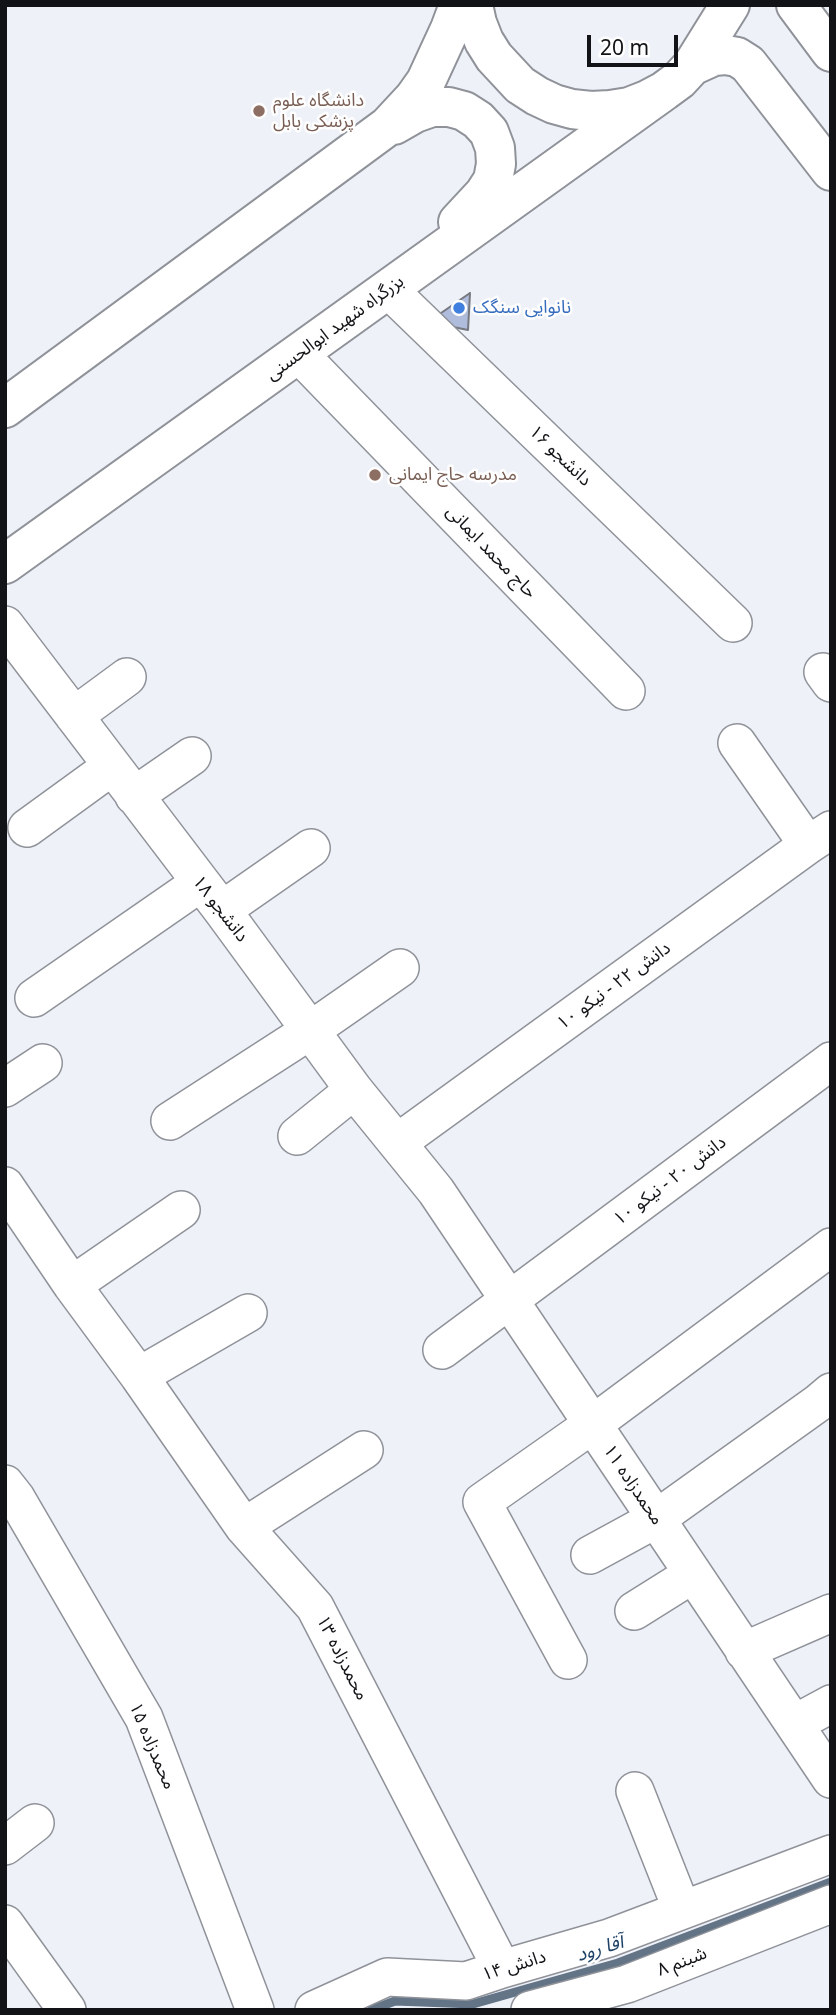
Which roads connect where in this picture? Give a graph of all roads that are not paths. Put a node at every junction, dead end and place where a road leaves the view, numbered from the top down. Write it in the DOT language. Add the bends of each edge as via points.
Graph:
graph roads {
  1 [pos="459,5"];
  2 [pos="473,5"];
  3 [pos="730,5"];
  4 [pos="796,5"];
  5 [pos="831,52"];
  6 [pos="692,66"];
  7 [pos="664,91"];
  8 [pos="368,141"];
  9 [pos="831,171"];
  10 [pos="388,289"];
  11 [pos="299,354"];
  12 [pos="5,408"];
  13 [pos="5,564"];
  14 [pos="733,624"];
  15 [pos="5,625"];
  16 [pos="127,677"];
  17 [pos="626,691"];
  18 [pos="74,716"];
  19 [pos="737,743"];
  20 [pos="192,756"];
  21 [pos="111,766"];
  22 [pos="134,796"];
  23 [pos="27,828"];
  24 [pos="820,837"];
  25 [pos="311,848"];
  26 [pos="211,897"];
  27 [pos="400,968"];
  28 [pos="34,998"];
  29 [pos="311,1030"];
  30 [pos="831,1061"];
  31 [pos="43,1063"];
  32 [pos="5,1088"];
  33 [pos="354,1090"];
  34 [pos="170,1121"];
  35 [pos="297,1136"];
  36 [pos="397,1143"];
  37 [pos="5,1186"];
  38 [pos="436,1191"];
  39 [pos="181,1210"];
  40 [pos="831,1247"];
  41 [pos="72,1285"];
  42 [pos="510,1301"];
  43 [pos="248,1313"];
  44 [pos="442,1350"];
  45 [pos="139,1376"];
  46 [pos="831,1392"];
  47 [pos="593,1424"];
  48 [pos="364,1450"];
  49 [pos="9,1496"];
  50 [pos="656,1519"];
  51 [pos="244,1527"];
  52 [pos="590,1555"];
  53 [pos="693,1574"];
  54 [pos="634,1611"];
  55 [pos="831,1613"];
  56 [pos="744,1651"];
  57 [pos="568,1660"];
  58 [pos="831,1704"];
  59 [pos="794,1724"];
  60 [pos="831,1779"];
  61 [pos="635,1791"];
  62 [pos="35,1824"];
  63 [pos="5,1846"];
  64 [pos="831,1854"];
  65 [pos="831,1904"];
  66 [pos="682,1910"];
  67 [pos="5,1924"];
  68 [pos="502,1969"];
  69 [pos="67,2010"];
  70 [pos="255,2010"];
  71 [pos="314,2010"];
  72 [pos="530,2010"];
  1 -- 8 [label="main road" via="420,89 403,111"];
  2 -- 7 [label="main road" via="494,57 520,85 554,104 610,110"];
  3 -- 6 [label="main road"];
  4 -- 5 [label="main road"];
  6 -- 7 [label="main road"];
  6 -- 9 [label="main road" via="726,55 748,64"];
  7 -- 10 [label="main road, بزرگراه شهید ابوالحسنی"];
  8 -- 10 [label="main road" via="415,113 449,107 478,120 495,148 495,172 484,194"];
  8 -- 12 [label="main road"];
  10 -- 11 [label="main road, بزرگراه شهید ابوالحسنی"];
  10 -- 14 [label="street, دانشجو ۱۶"];
  11 -- 13 [label="main road, بزرگراه شهید ابوالحسنی"];
  11 -- 17 [label="street, حاج محمد ایمانی"];
  15 -- 18 [label="street, دانشجو ۱۸"];
  16 -- 18 [label="street"];
  18 -- 21 [label="street, دانشجو ۱۸"];
  19 -- 24 [label="street"];
  20 -- 22 [label="street"];
  21 -- 22 [label="street, دانشجو ۱۸"];
  21 -- 23 [label="street"];
  22 -- 26 [label="street, دانشجو ۱۸"];
  24 -- 36 [label="street, دانش ۲۲ - نیکو ۱۰"];
  25 -- 26 [label="street"];
  26 -- 28 [label="street"];
  26 -- 29 [label="street, دانشجو ۱۸"];
  27 -- 29 [label="street"];
  29 -- 33 [label="street, دانشجو ۱۸"];
  29 -- 34 [label="street"];
  30 -- 42 [label="street, دانش ۲۰ - نیکو ۱۰"];
  31 -- 32 [label="street"];
  33 -- 35 [label="street"];
  33 -- 36 [label="street, دانشجو ۱۸"];
  36 -- 38 [label="street, دانشجو ۱۸"];
  37 -- 41 [label="street, محمدزاده ۱۳"];
  38 -- 42 [label="street, محمدزاده ۱۱"];
  39 -- 41 [label="street"];
  40 -- 47 [label="street"];
  41 -- 45 [label="street, محمدزاده ۱۳"];
  42 -- 44 [label="street, دانش ۲۰ - نیکو ۱۰"];
  42 -- 47 [label="street, محمدزاده ۱۱"];
  43 -- 45 [label="street"];
  45 -- 51 [label="street, محمدزاده ۱۳"];
  46 -- 50 [label="street"];
  47 -- 50 [label="street, محمدزاده ۱۱"];
  47 -- 57 [label="street" via="482,1502"];
  48 -- 51 [label="street"];
  49 -- 70 [label="street, محمدزاده ۱۵" via="144,1718"];
  50 -- 52 [label="street"];
  50 -- 53 [label="street, محمدزاده ۱۱"];
  51 -- 68 [label="street, محمدزاده ۱۳" via="316,1607"];
  53 -- 54 [label="street"];
  53 -- 56 [label="street, محمدزاده ۱۱"];
  55 -- 56 [label="street"];
  56 -- 59 [label="street, محمدزاده ۱۱"];
  58 -- 59 [label="street"];
  59 -- 60 [label="street, محمدزاده ۱۱"];
  61 -- 66 [label="street"];
  62 -- 63 [label="street"];
  64 -- 66 [label="street, دانش ۱۴"];
  65 -- 72 [label="street, شبنم ۸" via="627,1984"];
  66 -- 68 [label="street, دانش ۱۴" via="609,1938"];
  67 -- 69 [label="street"];
  68 -- 71 [label="street, دانش ۱۴" via="466,1982 387,1977"];
}
